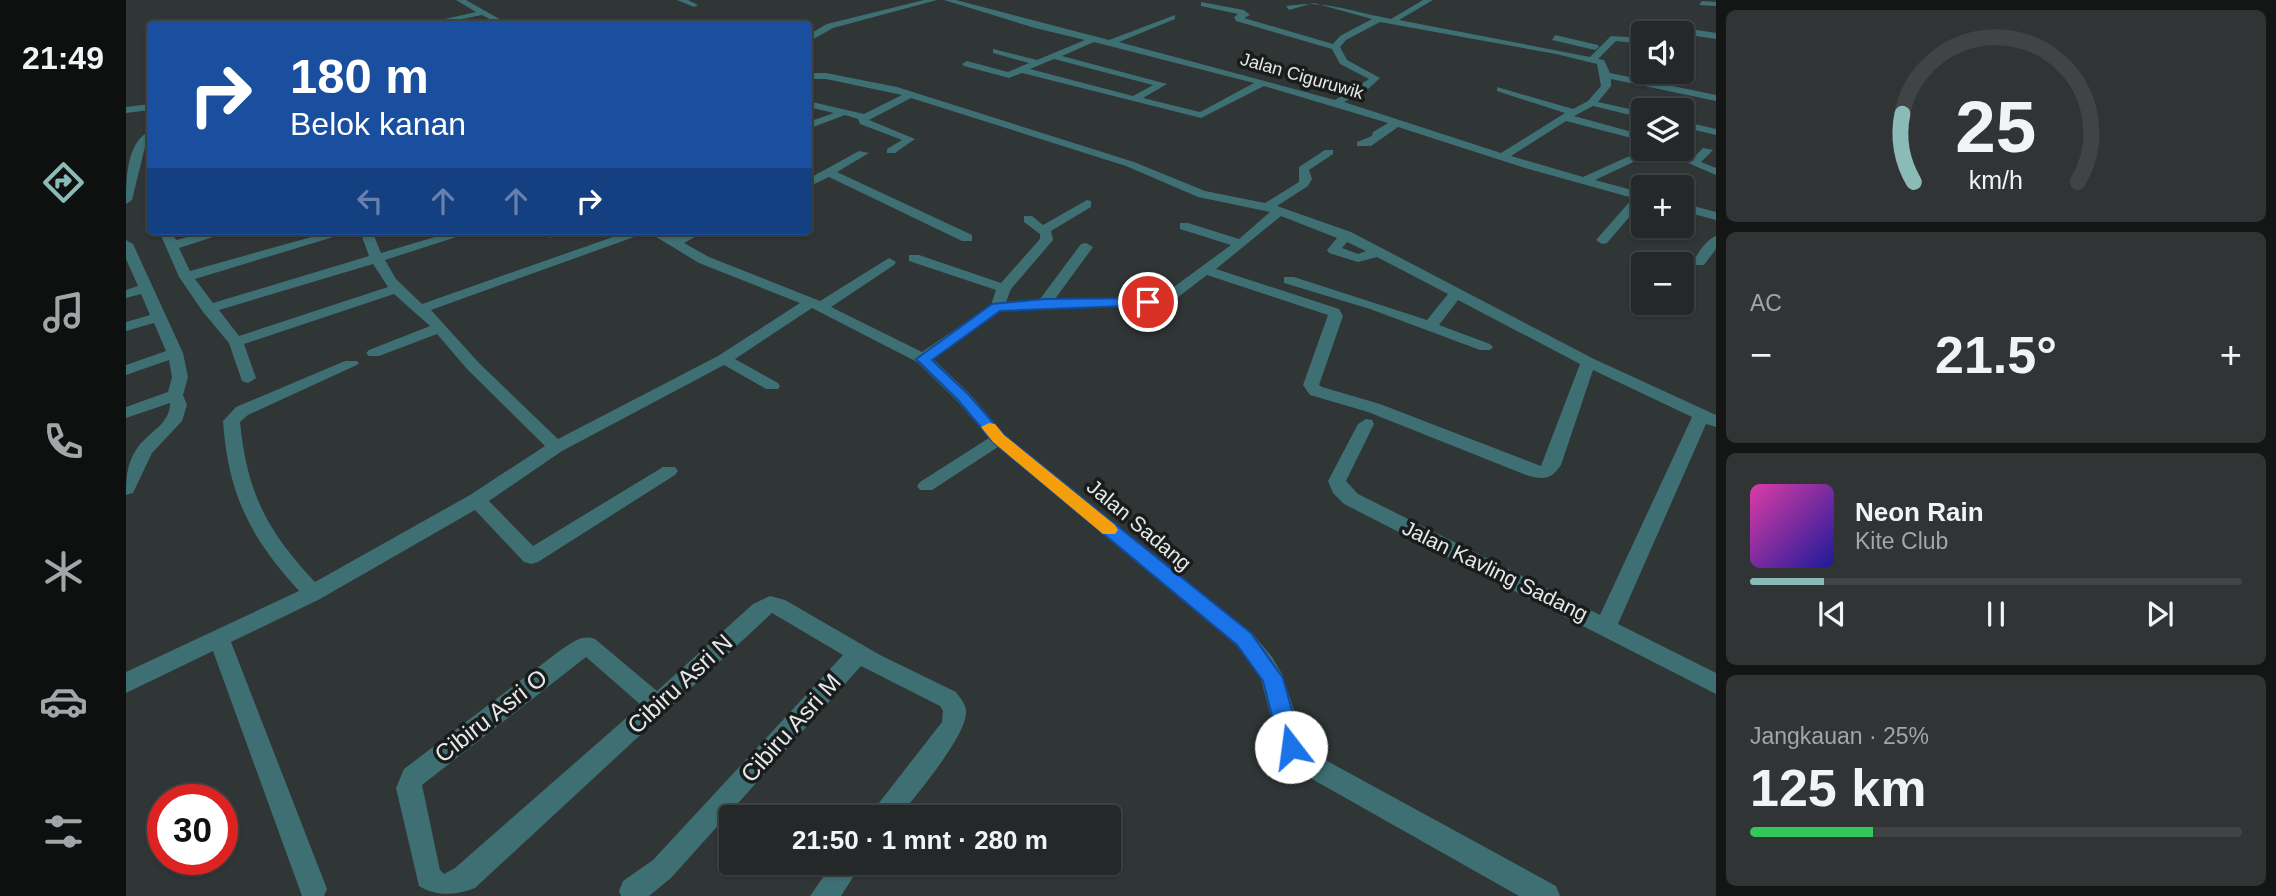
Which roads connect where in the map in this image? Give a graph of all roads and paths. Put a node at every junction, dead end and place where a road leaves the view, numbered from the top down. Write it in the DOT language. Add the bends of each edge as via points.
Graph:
graph roads {
  1 [pos="460,0"];
  2 [pos="681,0"];
  3 [pos="933,0"];
  4 [pos="948,0"];
  5 [pos="1429,0"];
  6 [pos="1312,1"];
  7 [pos="1702,3"];
  8 [pos="1204,4"];
  9 [pos="1716,4"];
  10 [pos="694,5"];
  11 [pos="1289,8"];
  12 [pos="481,13"];
  13 [pos="1172,17"];
  14 [pos="1378,19"];
  15 [pos="442,21"];
  16 [pos="494,21"];
  17 [pos="1394,22"];
  18 [pos="1694,32"];
  19 [pos="812,36"];
  20 [pos="1716,36"];
  21 [pos="1096,38"];
  22 [pos="1555,38"];
  23 [pos="1112,42"];
  24 [pos="1631,46"];
  25 [pos="1335,47"];
  26 [pos="1607,47"];
  27 [pos="996,51"];
  28 [pos="1056,57"];
  29 [pos="1594,58"];
  30 [pos="1039,63"];
  31 [pos="967,64"];
  32 [pos="1022,70"];
  33 [pos="1606,75"];
  34 [pos="812,76"];
  35 [pos="1262,83"];
  36 [pos="1500,89"];
  37 [pos="910,94"];
  38 [pos="1716,98"];
  39 [pos="1134,99"];
  40 [pos="1336,103"];
  41 [pos="1592,103"];
  42 [pos="812,105"];
  43 [pos="147,107"];
  44 [pos="126,110"];
  45 [pos="845,112"];
  46 [pos="1631,112"];
  47 [pos="1569,114"];
  48 [pos="864,118"];
  49 [pos="1396,123"];
  50 [pos="1553,123"];
  51 [pos="812,124"];
  52 [pos="1694,127"];
  53 [pos="1716,132"];
  54 [pos="1631,134"];
  55 [pos="1600,135"];
  56 [pos="147,138"];
  57 [pos="1361,144"];
  58 [pos="140,147"];
  59 [pos="126,149"];
  60 [pos="1707,150"];
  61 [pos="891,151"];
  62 [pos="863,152"];
  63 [pos="1329,152"];
  64 [pos="1503,157"];
  65 [pos="1631,159"];
  66 [pos="1716,172"];
  67 [pos="831,174"];
  68 [pos="1584,181"];
  69 [pos="812,182"];
  70 [pos="1301,186"];
  71 [pos="1320,191"];
  72 [pos="1631,193"];
  73 [pos="126,200"];
  74 [pos="1087,204"];
  75 [pos="1631,208"];
  76 [pos="1273,209"];
  77 [pos="1694,210"];
  78 [pos="1716,216"];
  79 [pos="1028,219"];
  80 [pos="1184,226"];
  81 [pos="1043,230"];
  82 [pos="166,235"];
  83 [pos="211,235"];
  84 [pos="332,235"];
  85 [pos="367,235"];
  86 [pos="456,235"];
  87 [pos="631,235"];
  88 [pos="660,235"];
  89 [pos="691,235"];
  90 [pos="967,238"];
  91 [pos="1602,240"];
  92 [pos="1716,240"];
  93 [pos="672,243"];
  94 [pos="1241,244"];
  95 [pos="170,246"];
  96 [pos="1086,247"];
  97 [pos="128,251"];
  98 [pos="914,258"];
  99 [pos="376,260"];
  100 [pos="889,262"];
  101 [pos="1699,262"];
  102 [pos="1205,270"];
  103 [pos="187,277"];
  104 [pos="1289,280"];
  105 [pos="146,288"];
  106 [pos="1004,288"];
  107 [pos="395,289"];
  108 [pos="126,294"];
  109 [pos="1455,294"];
  110 [pos="1044,303"];
  111 [pos="816,305"];
  112 [pos="416,306"];
  113 [pos="997,307"];
  114 [pos="208,309"];
  115 [pos="158,317"];
  116 [pos="126,327"];
  117 [pos="439,328"];
  118 [pos="1429,328"];
  119 [pos="236,342"];
  120 [pos="1485,347"];
  121 [pos="176,353"];
  122 [pos="374,353"];
  123 [pos="724,359"];
  124 [pos="923,359"];
  125 [pos="1588,362"];
  126 [pos="352,363"];
  127 [pos="126,370"];
  128 [pos="248,378"];
  129 [pos="772,386"];
  130 [pos="175,395"];
  131 [pos="126,413"];
  132 [pos="1709,419"];
  133 [pos="1366,424"];
  134 [pos="999,439"];
  135 [pos="556,447"];
  136 [pos="131,466"];
  137 [pos="669,471"];
  138 [pos="926,486"];
  139 [pos="126,489"];
  140 [pos="477,500"];
  141 [pos="313,593"];
  142 [pos="1606,626"];
  143 [pos="219,638"];
  144 [pos="859,653"];
  145 [pos="126,682"];
  146 [pos="1716,684"];
  147 [pos="657,705"];
  148 [pos="893,805"];
  149 [pos="840,875"];
  150 [pos="435,884"];
  151 [pos="313,889"];
  152 [pos="632,891"];
  153 [pos="824,896"];
  154 [pos="1546,896"];
  1 -- 12 [label="street"];
  2 -- 10 [label="street"];
  3 -- 19 [label="street" via="830,26"];
  4 -- 21 [label="street, Jalan Ciguruwik"];
  5 -- 17 [label="street"];
  6 -- 11 [label="street"];
  6 -- 14 [label="street"];
  7 -- 9 [label="street"];
  8 -- 25 [label="street" via="1241,12 1245,15 1239,19"];
  12 -- 15 [label="street"];
  12 -- 16 [label="street"];
  13 -- 23 [label="street"];
  14 -- 17 [label="street"];
  14 -- 25 [label="street"];
  17 -- 29 [label="street"];
  18 -- 20 [label="street"];
  21 -- 23 [label="street, Jalan Ciguruwik"];
  21 -- 28 [label="street"];
  22 -- 26 [label="street"];
  23 -- 35 [label="street, Jalan Ciguruwik"];
  24 -- 26 [label="street"];
  25 -- 40 [label="street" via="1343,62 1375,78"];
  26 -- 29 [label="street"];
  27 -- 30 [label="street"];
  28 -- 30 [label="street"];
  28 -- 39 [label="street" via="1162,83"];
  29 -- 33 [label="street"];
  30 -- 32 [label="street"];
  31 -- 32 [label="street" via="1007,75"];
  32 -- 39 [label="street"];
  33 -- 38 [label="street" via="1681,85"];
  33 -- 41 [label="street" via="1606,86"];
  34 -- 37 [label="street"];
  35 -- 39 [label="street" via="1201,116"];
  35 -- 40 [label="street, Jalan Ciguruwik"];
  36 -- 47 [label="street"];
  37 -- 48 [label="street"];
  37 -- 76 [label="street" via="1130,164 1202,194"];
  40 -- 49 [label="street, Jalan Ciguruwik"];
  41 -- 46 [label="street"];
  41 -- 47 [label="street"];
  42 -- 45 [label="street"];
  43 -- 44 [label="street"];
  45 -- 48 [label="street"];
  45 -- 51 [label="street"];
  47 -- 50 [label="street"];
  47 -- 54 [label="street"];
  48 -- 61 [label="street" via="864,122 910,139"];
  49 -- 57 [label="street"];
  49 -- 64 [label="street, Jalan Ciguruwik"];
  50 -- 55 [label="street"];
  50 -- 64 [label="street"];
  52 -- 53 [label="street"];
  56 -- 58 [label="street"];
  58 -- 59 [label="street"];
  58 -- 73 [label="street"];
  60 -- 66 [label="street" via="1694,163"];
  62 -- 67 [label="street"];
  63 -- 70 [label="street" via="1303,169 1306,181"];
  64 -- 68 [label="street, Jalan Ciguruwik"];
  65 -- 68 [label="street"];
  67 -- 69 [label="street"];
  67 -- 90 [label="street"];
  68 -- 72 [label="street, Jalan Ciguruwik"];
  70 -- 71 [label="street"];
  70 -- 76 [label="street"];
  74 -- 81 [label="street"];
  75 -- 91 [label="street"];
  76 -- 94 [label="street"];
  76 -- 109 [label="street" via="1346,235"];
  77 -- 78 [label="street"];
  79 -- 81 [label="street"];
  80 -- 94 [label="street"];
  81 -- 106 [label="street" via="1047,240"];
  82 -- 95 [label="street"];
  83 -- 95 [label="street"];
  84 -- 103 [label="street"];
  85 -- 99 [label="street"];
  86 -- 99 [label="street"];
  87 -- 117 [label="street" via="421,309"];
  88 -- 93 [label="street, Jalan Sadang"];
  89 -- 93 [label="street"];
  92 -- 101 [label="street"];
  93 -- 111 [label="street, Jalan Sadang"];
  94 -- 102 [label="street"];
  95 -- 103 [label="street"];
  96 -- 110 [label="street"];
  97 -- 105 [label="street"];
  98 -- 106 [label="street"];
  99 -- 107 [label="street"];
  99 -- 114 [label="street"];
  100 -- 111 [label="street"];
  102 -- 110 [label="street" via="1172,295 1148,302"];
  102 -- 125 [label="street" via="1334,312 1311,385 1316,391 1374,408 1532,471 1546,473 1552,465"];
  103 -- 114 [label="street"];
  104 -- 118 [label="street"];
  105 -- 108 [label="street"];
  105 -- 115 [label="street"];
  106 -- 113 [label="street"];
  107 -- 112 [label="street"];
  107 -- 119 [label="street"];
  109 -- 118 [label="street"];
  109 -- 125 [label="street"];
  110 -- 113 [label="street"];
  111 -- 123 [label="street"];
  111 -- 124 [label="street, Jalan Sadang"];
  113 -- 124 [label="street"];
  114 -- 119 [label="street"];
  115 -- 116 [label="street"];
  115 -- 121 [label="street"];
  117 -- 122 [label="street"];
  117 -- 135 [label="street"];
  118 -- 120 [label="street"];
  119 -- 128 [label="street"];
  121 -- 127 [label="street"];
  121 -- 130 [label="street" via="180,377"];
  123 -- 129 [label="street"];
  123 -- 135 [label="street"];
  124 -- 134 [label="street, Jalan Sadang"];
  125 -- 132 [label="street"];
  126 -- 141 [label="street" via="242,411 231,421 244,499 275,553"];
  130 -- 131 [label="street"];
  130 -- 136 [label="street" via="179,405 174,421"];
  132 -- 142 [label="street"];
  133 -- 142 [label="street, Jalan Kavling Sadang" via="1337,481 1351,499"];
  134 -- 138 [label="street"];
  134 -- 154 [label="street, Jalan Sadang" via="1244,639 1273,678 1297,758"];
  135 -- 140 [label="street"];
  136 -- 139 [label="street"];
  137 -- 140 [label="street" via="531,557"];
  140 -- 141 [label="street"];
  141 -- 143 [label="street"];
  142 -- 146 [label="street, Jalan Kavling Sadang"];
  143 -- 145 [label="street"];
  143 -- 151 [label="street"];
  144 -- 147 [label="street, Cibiru Asri N" via="770,604"];
  144 -- 148 [label="street, Cibiru Asri N" via="948,699 955,709 953,725"];
  144 -- 152 [label="street, Cibiru Asri M" via="662,869"];
  147 -- 150 [label="street, Cibiru Asri N" via="465,878 445,888"];
  147 -- 150 [label="street, Cibiru Asri O" via="584,645 413,777 408,788 428,877"];
  149 -- 153 [label="street"];
}
